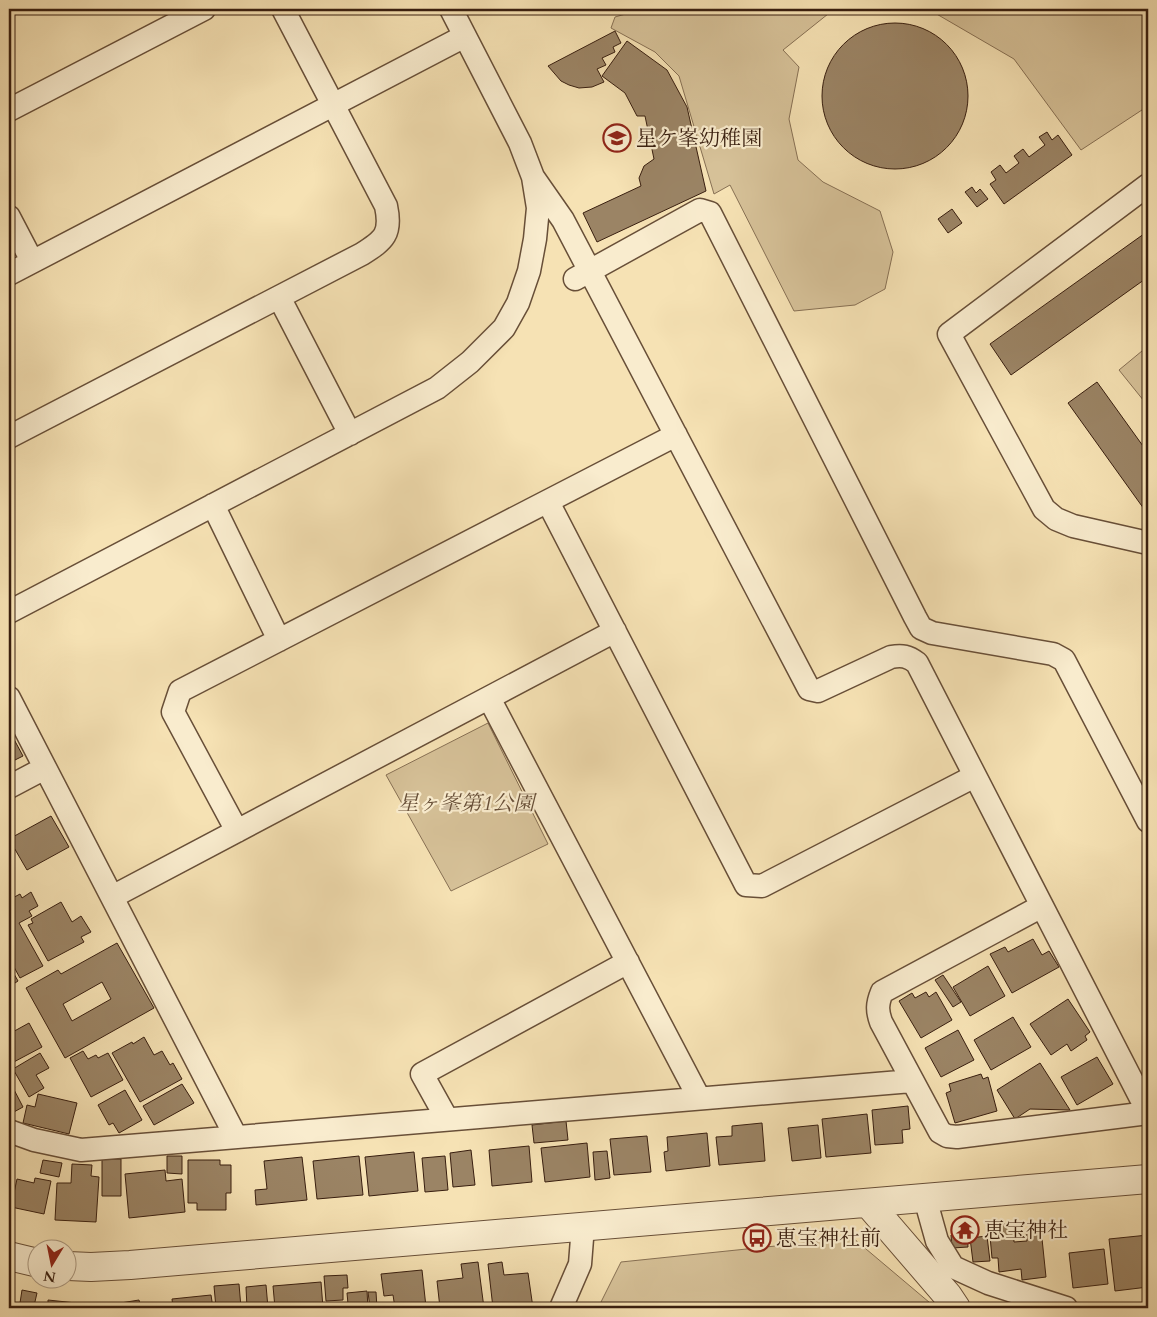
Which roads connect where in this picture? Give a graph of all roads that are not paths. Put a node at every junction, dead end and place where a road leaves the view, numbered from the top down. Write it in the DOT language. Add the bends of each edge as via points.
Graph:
graph roads {
  1 [pos="204,9"];
  2 [pos="283,9"];
  3 [pos="451,9"];
  4 [pos="465,36"];
  5 [pos="333,105"];
  6 [pos="9,110"];
  7 [pos="533,178"];
  8 [pos="1148,185"];
  9 [pos="9,217"];
  10 [pos="32,261"];
  11 [pos="9,274"];
  12 [pos="583,275"];
  13 [pos="279,297"];
  14 [pos="350,434"];
  15 [pos="676,435"];
  16 [pos="9,437"];
  17 [pos="548,502"];
  18 [pos="213,505"];
  19 [pos="1148,543"];
  20 [pos="9,612"];
  21 [pos="615,631"];
  22 [pos="280,640"];
  23 [pos="9,698"];
  24 [pos="489,698"];
  25 [pos="45,768"];
  26 [pos="975,776"];
  27 [pos="9,787"];
  28 [pos="1148,821"];
  29 [pos="237,831"];
  30 [pos="112,897"];
  31 [pos="1042,906"];
  32 [pos="628,962"];
  33 [pos="912,1080"];
  34 [pos="699,1098"];
  35 [pos="1148,1113"];
  36 [pos="447,1119"];
  37 [pos="9,1131"];
  38 [pos="236,1137"];
  39 [pos="1148,1179"];
  40 [pos="925,1198"];
  41 [pos="868,1203"];
  42 [pos="583,1226"];
  43 [pos="9,1256"];
  44 [pos="28,1261"];
  45 [pos="78,1266"];
  46 [pos="560,1308"];
  47 [pos="956,1308"];
  48 [pos="1066,1308"];
  1 -- 6 [label="street"];
  2 -- 5 [label="street"];
  3 -- 4 [label="street"];
  4 -- 5 [label="street"];
  4 -- 7 [label="street" via="520,143"];
  5 -- 10 [label="street"];
  5 -- 13 [label="street" via="386,206 389,220 386,234 378,244 362,254"];
  7 -- 12 [label="street" via="563,220"];
  7 -- 14 [label="street" via="538,208 535,239 518,303 504,328 470,362 436,388"];
  8 -- 19 [label="street" via="949,334 1044,508 1056,519 1073,526"];
  9 -- 10 [label="street"];
  10 -- 11 [label="street"];
  12 -- 15 [label="street"];
  12 -- 28 [label="street" via="700,210 710,213 921,628 932,633 1053,654 1064,660"];
  13 -- 14 [label="street"];
  13 -- 16 [label="street"];
  14 -- 18 [label="street"];
  15 -- 17 [label="street"];
  15 -- 26 [label="street" via="809,689 818,691 891,657 909,657 917,664"];
  17 -- 21 [label="street"];
  17 -- 22 [label="street"];
  18 -- 20 [label="street"];
  18 -- 22 [label="street"];
  21 -- 24 [label="street"];
  21 -- 26 [label="street" via="746,885 762,886"];
  22 -- 29 [label="street" via="180,691 173,712"];
  23 -- 25 [label="street"];
  24 -- 29 [label="street"];
  24 -- 32 [label="street"];
  25 -- 27 [label="street"];
  25 -- 30 [label="street"];
  26 -- 31 [label="street"];
  29 -- 30 [label="street"];
  30 -- 38 [label="street"];
  31 -- 33 [label="street" via="882,992 877,1011"];
  31 -- 35 [label="street"];
  32 -- 34 [label="street"];
  32 -- 36 [label="street" via="422,1074"];
  33 -- 34 [label="street"];
  33 -- 35 [label="street" via="940,1132 947,1136"];
  34 -- 36 [label="street"];
  36 -- 38 [label="street"];
  37 -- 38 [label="street" via="80,1150"];
  39 -- 40 [label="street"];
  40 -- 41 [label="street"];
  40 -- 48 [label="street" via="937,1241 953,1267 988,1283"];
  41 -- 42 [label="street"];
  41 -- 47 [label="street"];
  42 -- 45 [label="street" via="140,1264"];
  42 -- 46 [label="street" via="580,1264"];
  43 -- 44 [label="street"];
}
